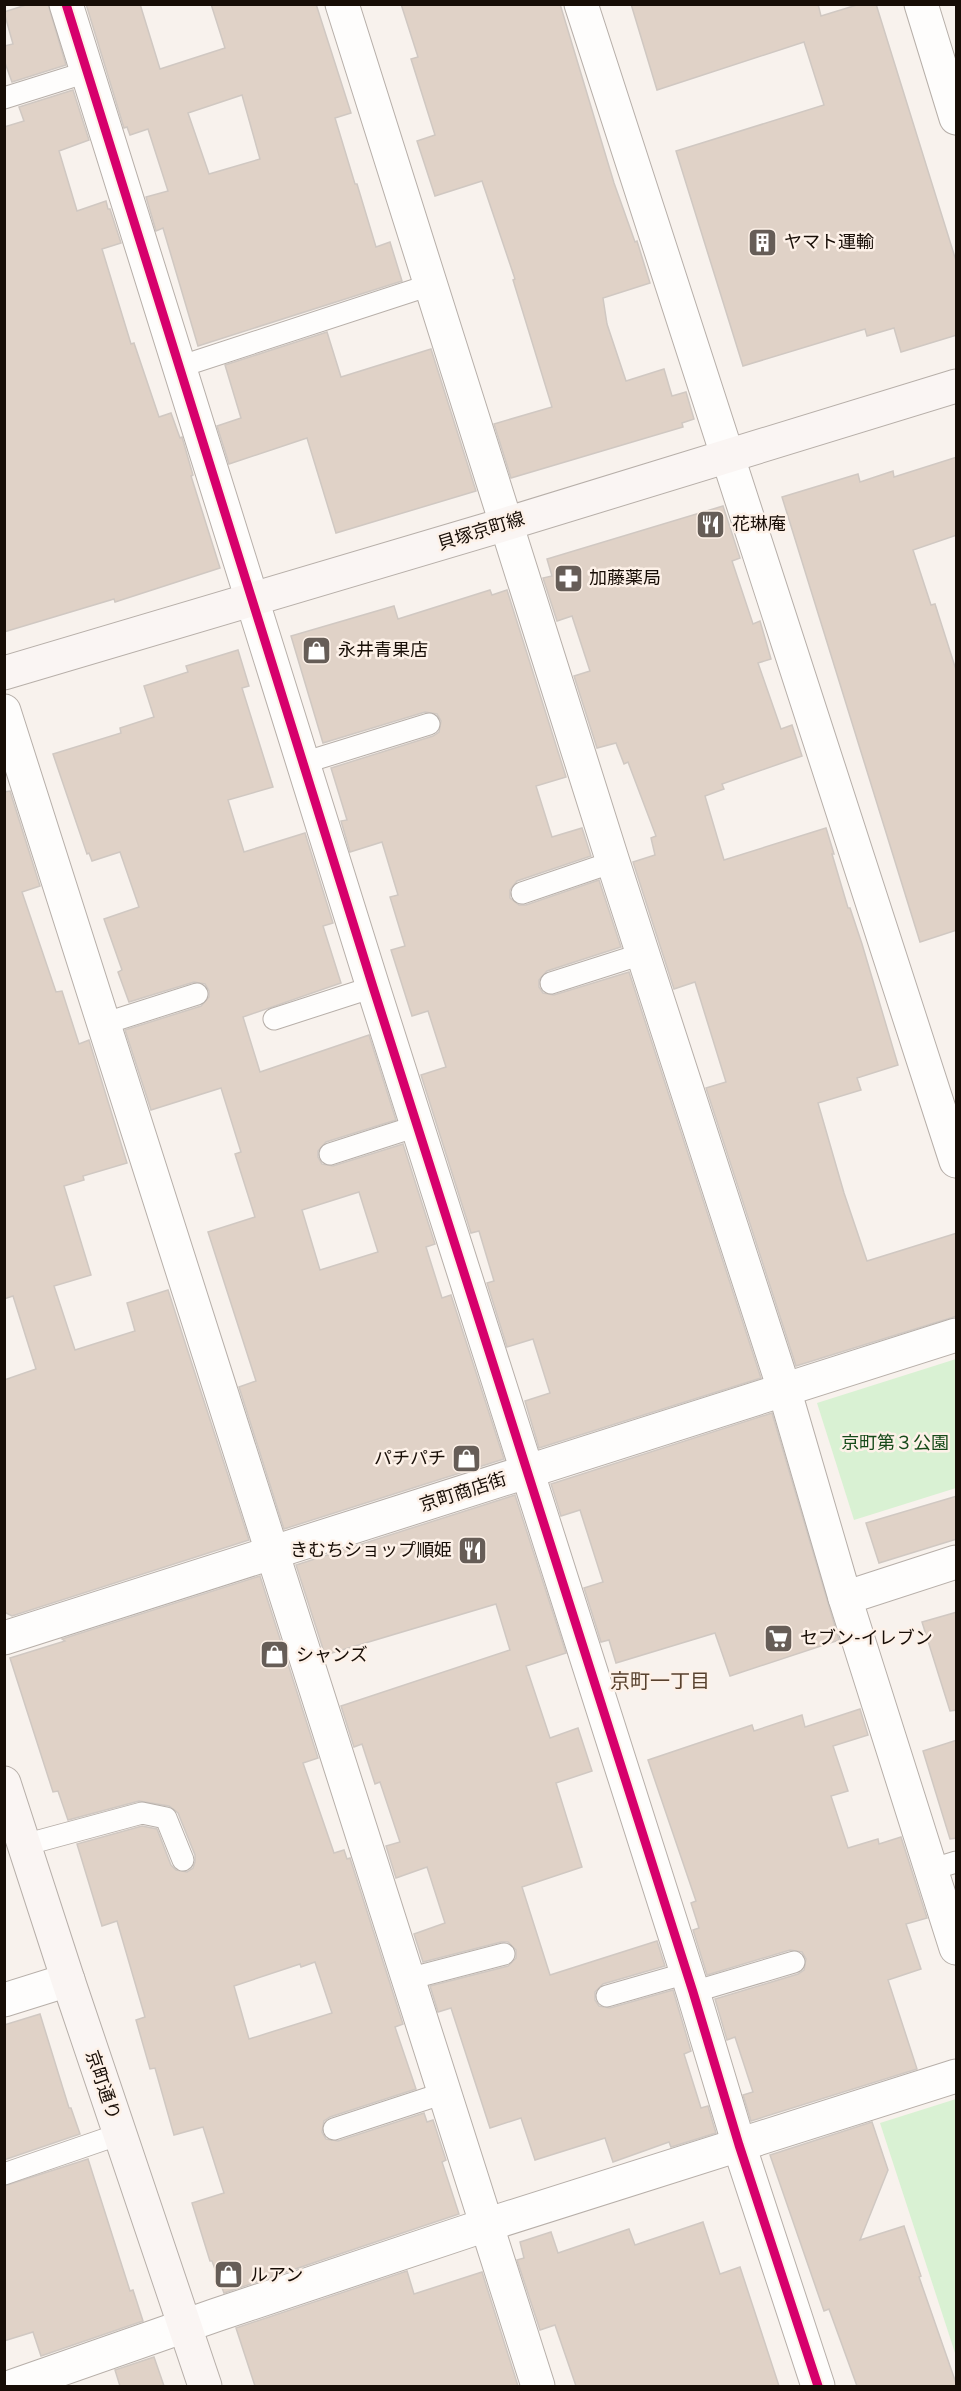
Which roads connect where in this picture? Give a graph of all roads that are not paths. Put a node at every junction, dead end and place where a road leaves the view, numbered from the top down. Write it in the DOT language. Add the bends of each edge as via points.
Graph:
graph roads {
  1 [pos="66,4"];
  2 [pos="342,4"];
  3 [pos="581,4"];
  4 [pos="921,4"];
  5 [pos="87,72"];
  6 [pos="4,98"];
  7 [pos="957,118"];
  8 [pos="430,285"];
  9 [pos="179,367"];
  10 [pos="957,386"];
  11 [pos="726,456"];
  12 [pos="506,524"];
  13 [pos="252,600"];
  14 [pos="4,673"];
  15 [pos="4,711"];
  16 [pos="429,724"];
  17 [pos="303,763"];
  18 [pos="613,862"];
  19 [pos="522,893"];
  20 [pos="642,954"];
  21 [pos="550,983"];
  22 [pos="373,987"];
  23 [pos="196,994"];
  24 [pos="274,1019"];
  25 [pos="104,1023"];
  26 [pos="417,1126"];
  27 [pos="330,1154"];
  28 [pos="957,1161"];
  29 [pos="957,1335"];
  30 [pos="784,1389"];
  31 [pos="526,1472"];
  32 [pos="274,1552"];
  33 [pos="957,1562"];
  34 [pos="845,1598"];
  35 [pos="4,1638"];
  36 [pos="4,1784"];
  37 [pos="24,1845"];
  38 [pos="183,1860"];
  39 [pos="943,1866"];
  40 [pos="957,1948"];
  41 [pos="504,1954"];
  42 [pos="794,1962"];
  43 [pos="408,1979"];
  44 [pos="68,1980"];
  45 [pos="690,1983"];
  46 [pos="607,1996"];
  47 [pos="4,2000"];
  48 [pos="957,2076"];
  49 [pos="444,2093"];
  50 [pos="334,2129"];
  51 [pos="120,2134"];
  52 [pos="739,2145"];
  53 [pos="4,2174"];
  54 [pos="486,2225"];
  55 [pos="185,2327"];
  56 [pos="13,2386"];
  57 [pos="205,2386"];
  58 [pos="538,2386"];
  59 [pos="818,2386"];
  1 -- 5 [label="street"];
  2 -- 8 [label="street"];
  3 -- 11 [label="street"];
  4 -- 7 [label="street"];
  5 -- 6 [label="lane"];
  5 -- 9 [label="street"];
  8 -- 9 [label="lane"];
  8 -- 12 [label="street"];
  9 -- 13 [label="street"];
  10 -- 11 [label="street, 貝塚京町線"];
  11 -- 12 [label="street, 貝塚京町線"];
  11 -- 28 [label="street"];
  12 -- 13 [label="street, 貝塚京町線"];
  12 -- 18 [label="street"];
  13 -- 14 [label="street, 貝塚京町線"];
  13 -- 17 [label="street"];
  15 -- 25 [label="street"];
  16 -- 17 [label="lane"];
  17 -- 22 [label="street"];
  18 -- 19 [label="lane"];
  18 -- 20 [label="street"];
  20 -- 21 [label="lane"];
  20 -- 30 [label="street"];
  22 -- 24 [label="lane"];
  22 -- 26 [label="street"];
  23 -- 25 [label="lane"];
  25 -- 32 [label="street"];
  26 -- 27 [label="lane"];
  26 -- 31 [label="street"];
  29 -- 30 [label="street, 京町商店街"];
  30 -- 31 [label="street, 京町商店街"];
  30 -- 34 [label="street"];
  31 -- 32 [label="street, 京町商店街"];
  31 -- 45 [label="street"];
  32 -- 35 [label="street, 京町商店街"];
  32 -- 43 [label="street"];
  33 -- 34 [label="street"];
  34 -- 39 [label="street"];
  36 -- 37 [label="street, 京町通り"];
  37 -- 38 [label="lane" via="142,1813 166,1818"];
  37 -- 44 [label="street, 京町通り"];
  39 -- 40 [label="street"];
  41 -- 43 [label="lane"];
  42 -- 45 [label="lane"];
  43 -- 49 [label="street"];
  44 -- 47 [label="street"];
  44 -- 51 [label="street, 京町通り"];
  45 -- 46 [label="lane"];
  45 -- 52 [label="street"];
  48 -- 52 [label="street"];
  49 -- 50 [label="lane"];
  49 -- 54 [label="street"];
  51 -- 53 [label="lane"];
  51 -- 55 [label="street, 京町通り"];
  52 -- 54 [label="street"];
  52 -- 59 [label="street"];
  54 -- 55 [label="street"];
  54 -- 58 [label="street"];
  55 -- 56 [label="street"];
  55 -- 57 [label="street, 京町通り"];
}
